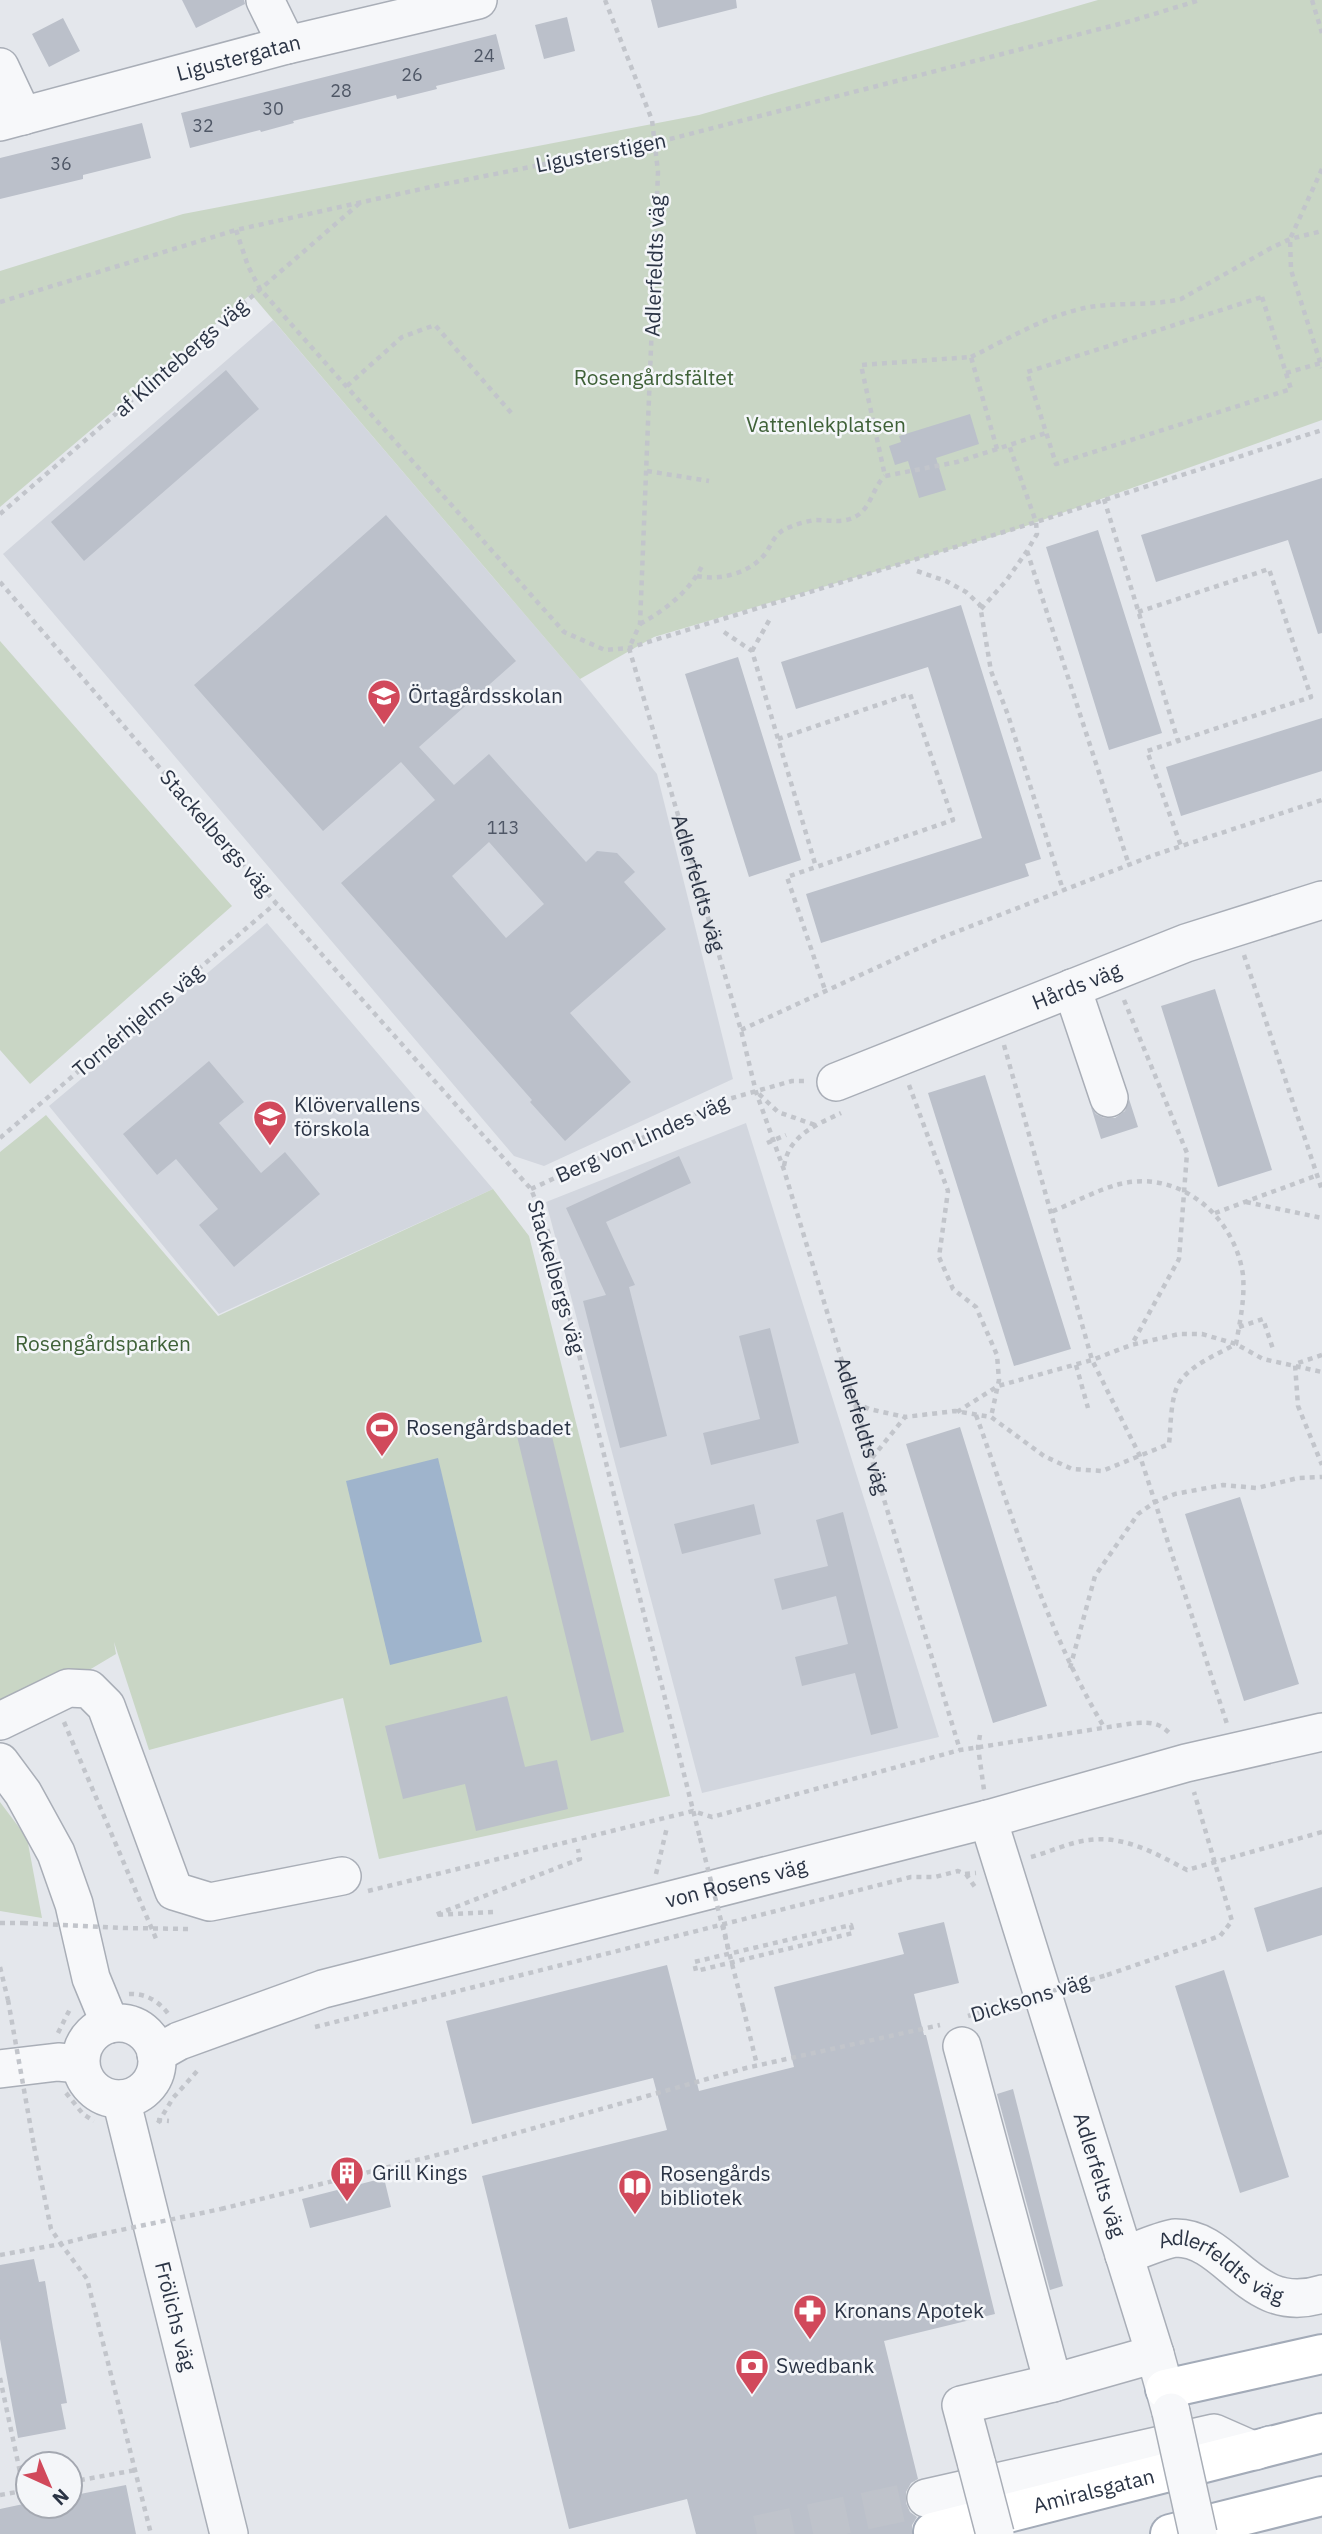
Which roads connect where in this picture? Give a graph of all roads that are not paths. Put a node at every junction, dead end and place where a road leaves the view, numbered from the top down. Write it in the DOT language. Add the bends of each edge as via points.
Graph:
graph roads {
  1 [pos="265,0"];
  2 [pos="478,0"];
  3 [pos="286,45"];
  4 [pos="0,67"];
  5 [pos="12,119"];
  6 [pos="1322,900"];
  7 [pos="1072,988"];
  8 [pos="836,1082"];
  9 [pos="1109,1098"];
  10 [pos="0,1721"];
  11 [pos="1322,1732"];
  12 [pos="0,1762"];
  13 [pos="988,1819"];
  14 [pos="353,1884"];
  15 [pos="110,2024"];
  16 [pos="958,2029"];
  17 [pos="156,2054"];
  18 [pos="80,2064"];
  19 [pos="0,2069"];
  20 [pos="121,2099"];
  21 [pos="1124,2255"];
  22 [pos="1322,2294"];
  23 [pos="1322,2354"];
  24 [pos="1053,2383"];
  25 [pos="1164,2385"];
  26 [pos="1322,2422"];
  27 [pos="1322,2433"];
  28 [pos="1255,2451"];
  29 [pos="1322,2496"];
  30 [pos="929,2515"];
  31 [pos="229,2534"];
  32 [pos="995,2534"];
  33 [pos="1170,2534"];
  34 [pos="1198,2534"];
  1 -- 3 [label="street"];
  2 -- 3 [label="street, Ligustergatan"];
  3 -- 5 [label="street, Ligustergatan"];
  4 -- 5 [label="street"];
  6 -- 7 [label="street, Hårds väg" via="1240,940 1126,985"];
  7 -- 8 [label="street, Hårds väg" via="1008,1030 902,1070"];
  7 -- 9 [label="street"];
  10 -- 14 [label="street" via="68,1688 89,1689 106,1706 174,1891 210,1902"];
  11 -- 13 [label="street, von Rosens väg" via="1186,1763"];
  12 -- 15 [label="street" via="56,1853 74,1904 90,1978"];
  13 -- 17 [label="street, von Rosens väg" via="323,1989 179,2041"];
  13 -- 21 [label="street, Adlerfelts väg"];
  15 -- 17 [label="street" via="134,2026 144,2033"];
  15 -- 18 [label="street" via="88,2039"];
  16 -- 24 [label="street"];
  17 -- 20 [label="street" via="152,2079 134,2096"];
  18 -- 19 [label="street"];
  18 -- 20 [label="street" via="94,2090"];
  20 -- 31 [label="street, Frölichs väg"];
  21 -- 22 [label="street, Adlerfeldts väg" via="1175,2238 1202,2242 1254,2286 1289,2299"];
  21 -- 25 [label="street, Adlerfelts väg"];
  23 -- 25 [label="main road"];
  24 -- 25 [label="street"];
  24 -- 32 [label="street, bridge" via="961,2405"];
  25 -- 34 [label="street, Adlerfelts väg, bridge"];
  26 -- 28 [label="street, Amiralsgatan"];
  27 -- 28 [label="main road, Amiralsgatan"];
  28 -- 30 [label="main road, Amiralsgatan"];
  29 -- 33 [label="main road"];
}
